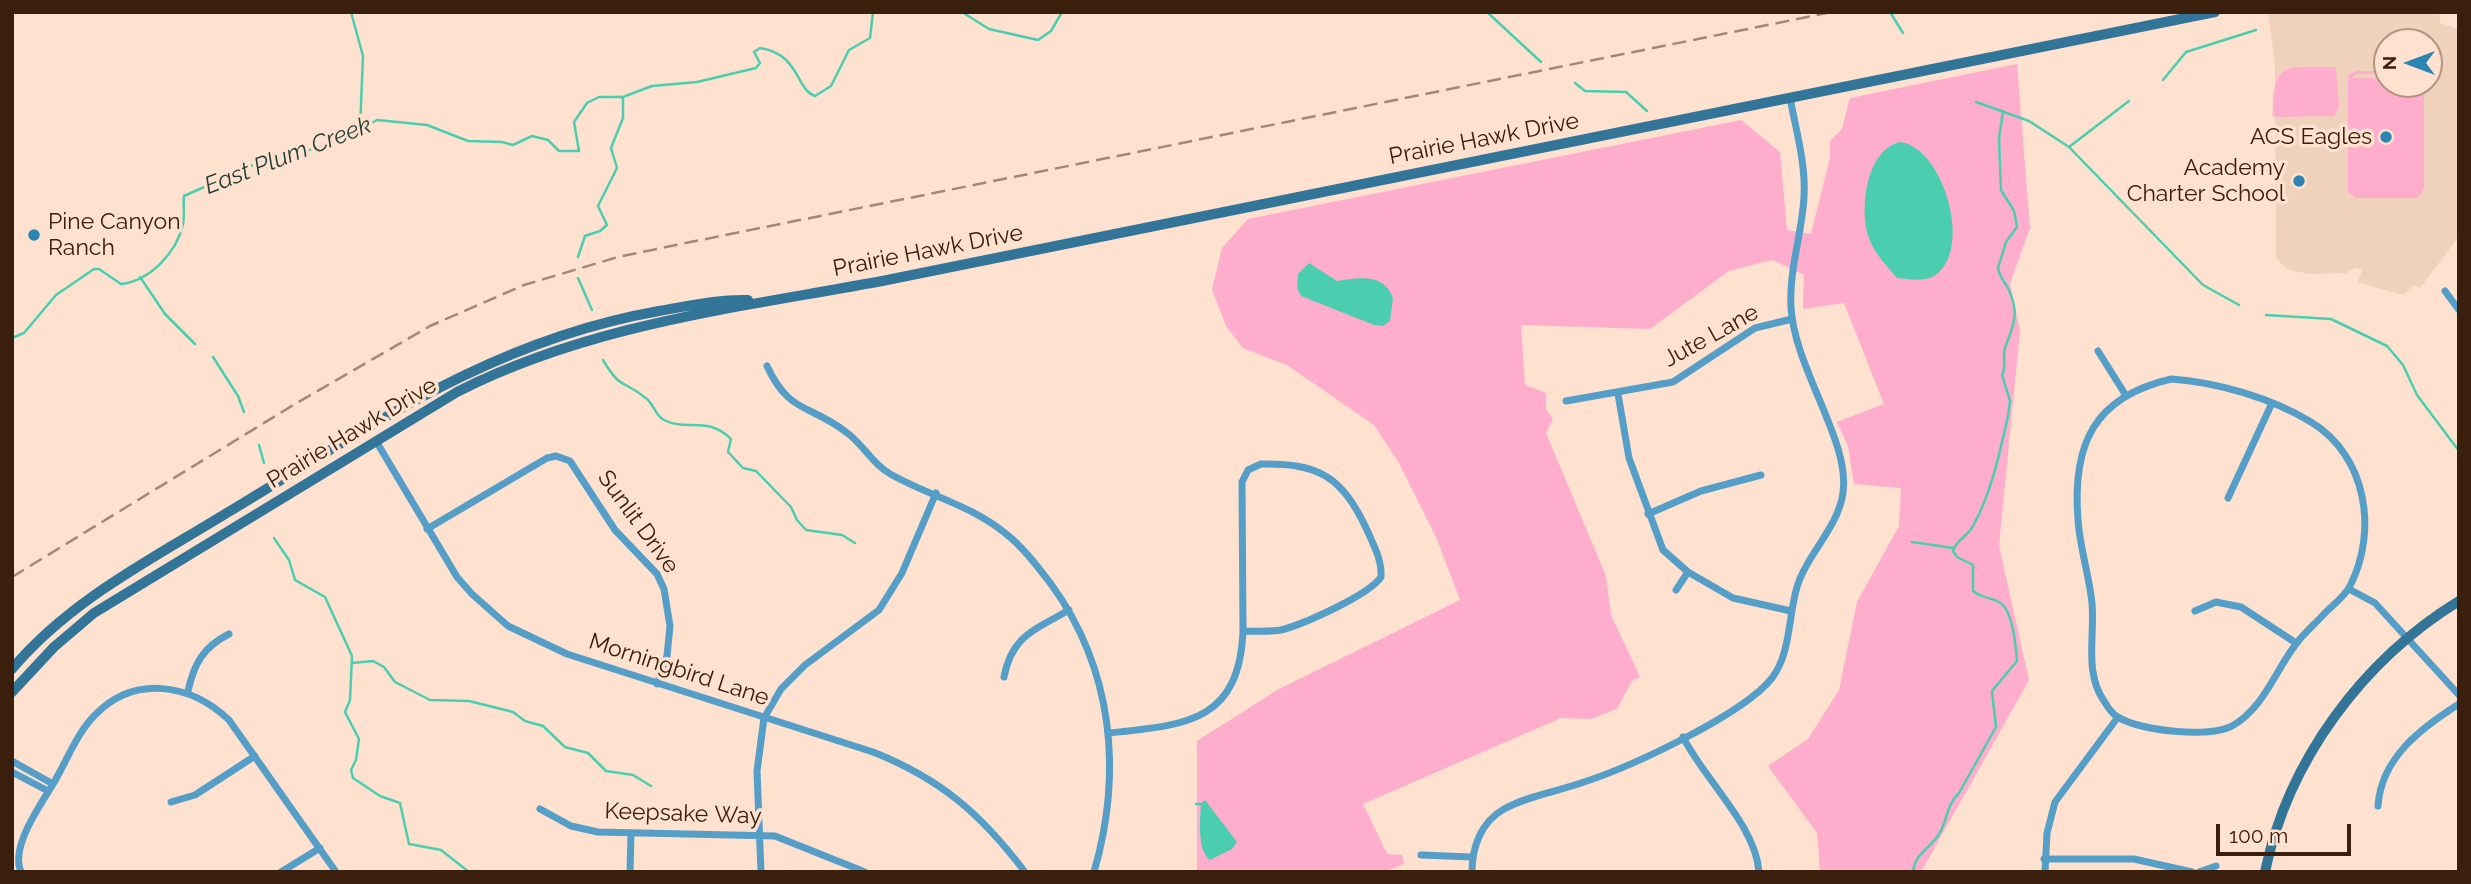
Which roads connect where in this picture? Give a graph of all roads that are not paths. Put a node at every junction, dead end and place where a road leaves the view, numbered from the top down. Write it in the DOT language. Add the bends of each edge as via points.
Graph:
graph roads {
  1 [pos="2215,12"];
  2 [pos="1790,98"];
  3 [pos="2445,291"];
  4 [pos="759,300"];
  5 [pos="2459,310"];
  6 [pos="1792,319"];
  7 [pos="2098,351"];
  8 [pos="767,366"];
  9 [pos="1618,394"];
  10 [pos="2125,394"];
  11 [pos="1566,401"];
  12 [pos="2272,403"];
  13 [pos="376,441"];
  14 [pos="1762,475"];
  15 [pos="936,493"];
  16 [pos="2228,499"];
  17 [pos="1648,513"];
  18 [pos="427,528"];
  19 [pos="1688,572"];
  20 [pos="2349,589"];
  21 [pos="1676,590"];
  22 [pos="2459,601"];
  23 [pos="1069,610"];
  24 [pos="1791,611"];
  25 [pos="2194,611"];
  26 [pos="1243,631"];
  27 [pos="229,635"];
  28 [pos="2407,637"];
  29 [pos="2296,643"];
  30 [pos="12,669"];
  31 [pos="1004,677"];
  32 [pos="657,684"];
  33 [pos="188,691"];
  34 [pos="12,692"];
  35 [pos="2459,695"];
  36 [pos="2459,704"];
  37 [pos="2118,717"];
  38 [pos="764,718"];
  39 [pos="1109,733"];
  40 [pos="1683,737"];
  41 [pos="255,756"];
  42 [pos="12,761"];
  43 [pos="12,772"];
  44 [pos="51,788"];
  45 [pos="171,802"];
  46 [pos="2378,806"];
  47 [pos="540,809"];
  48 [pos="631,833"];
  49 [pos="758,834"];
  50 [pos="320,848"];
  51 [pos="1421,855"];
  52 [pos="1472,857"];
  53 [pos="2044,859"];
  54 [pos="2216,866"];
  55 [pos="21,872"];
  56 [pos="281,872"];
  57 [pos="336,872"];
  58 [pos="631,872"];
  59 [pos="761,872"];
  60 [pos="865,872"];
  61 [pos="1025,872"];
  62 [pos="1094,872"];
  63 [pos="1472,872"];
  64 [pos="1759,872"];
  65 [pos="2045,872"];
  66 [pos="2192,872"];
  67 [pos="2199,872"];
  68 [pos="2265,872"];
  1 -- 2 [label="street, Prairie Hawk Drive"];
  2 -- 4 [label="street, Prairie Hawk Drive" via="887,280"];
  2 -- 6 [label="street" via="1803,166"];
  3 -- 5 [label="street"];
  4 -- 13 [label="street, Prairie Hawk Drive" via="609,333 532,357 457,392"];
  4 -- 30 [label="street, Prairie Hawk Drive" via="713,301 593,325 470,370 91,596 41,637"];
  6 -- 9 [label="street, Jute Lane" via="1755,328 1673,382"];
  6 -- 24 [label="street" via="1804,366 1839,454 1844,484 1836,515 1801,575"];
  7 -- 10 [label="street"];
  8 -- 15 [label="street" via="783,395 796,405 844,430 891,475"];
  9 -- 11 [label="street, Jute Lane"];
  9 -- 17 [label="street" via="1629,458"];
  10 -- 12 [label="street" via="2171,379 2192,380"];
  10 -- 37 [label="street" via="2103,413 2086,438 2077,491 2092,604 2095,681"];
  12 -- 16 [label="street"];
  12 -- 20 [label="street" via="2326,433 2354,472 2367,525"];
  13 -- 18 [label="street, Morningbird Lane"];
  13 -- 34 [label="street, Prairie Hawk Drive" via="94,613"];
  14 -- 17 [label="street" via="1701,491"];
  15 -- 23 [label="street" via="972,509 1007,534"];
  15 -- 38 [label="street" via="902,573 879,610 805,664 781,689"];
  17 -- 19 [label="street" via="1663,550"];
  18 -- 32 [label="street, Morningbird Lane" via="457,577 508,626 566,654"];
  18 -- 32 [label="street, Sunlit Drive" via="547,458 570,461 615,530 648,562 664,589 670,640"];
  19 -- 21 [label="street"];
  19 -- 24 [label="street" via="1733,598"];
  20 -- 28 [label="street" via="2375,603"];
  20 -- 29 [label="street"];
  22 -- 28 [label="street"];
  23 -- 31 [label="street" via="1020,639"];
  23 -- 39 [label="street" via="1096,672"];
  24 -- 40 [label="street" via="1783,657 1773,676 1759,692"];
  25 -- 29 [label="street" via="2216,602 2241,607"];
  26 -- 26 [label="street" via="1244,475 1261,464 1293,464 1320,472 1350,498 1381,561 1381,577 1369,590 1281,630"];
  26 -- 39 [label="street" via="1242,655 1231,687 1207,713 1175,726"];
  27 -- 33 [label="street" via="198,659"];
  28 -- 35 [label="street"];
  28 -- 68 [label="street" via="2356,688 2311,754 2280,820"];
  29 -- 37 [label="street" via="2259,703 2231,727 2200,732 2157,729"];
  32 -- 38 [label="street, Morningbird Lane"];
  33 -- 41 [label="street" via="215,706"];
  33 -- 44 [label="street" via="146,689 103,707 83,729"];
  36 -- 46 [label="street" via="2432,721 2388,768"];
  37 -- 53 [label="street" via="2055,803"];
  38 -- 49 [label="street" via="757,771"];
  38 -- 61 [label="street, Morningbird Lane" via="882,756 948,789 979,817"];
  39 -- 62 [label="street" via="1108,815"];
  40 -- 52 [label="street" via="1624,769 1503,809 1480,831"];
  40 -- 64 [label="street" via="1749,838"];
  41 -- 45 [label="street" via="195,795"];
  41 -- 50 [label="street"];
  42 -- 44 [label="street"];
  43 -- 44 [label="street"];
  44 -- 55 [label="street" via="24,838 17,863"];
  47 -- 48 [label="street, Keepsake Way" via="583,830"];
  48 -- 49 [label="street, Keepsake Way"];
  48 -- 58 [label="street"];
  49 -- 59 [label="street"];
  49 -- 60 [label="street, Keepsake Way" via="775,836"];
  50 -- 56 [label="street"];
  50 -- 57 [label="street"];
  51 -- 52 [label="street"];
  52 -- 63 [label="street"];
  53 -- 65 [label="street"];
  53 -- 66 [label="street" via="2134,859"];
  54 -- 67 [label="street"];
}
